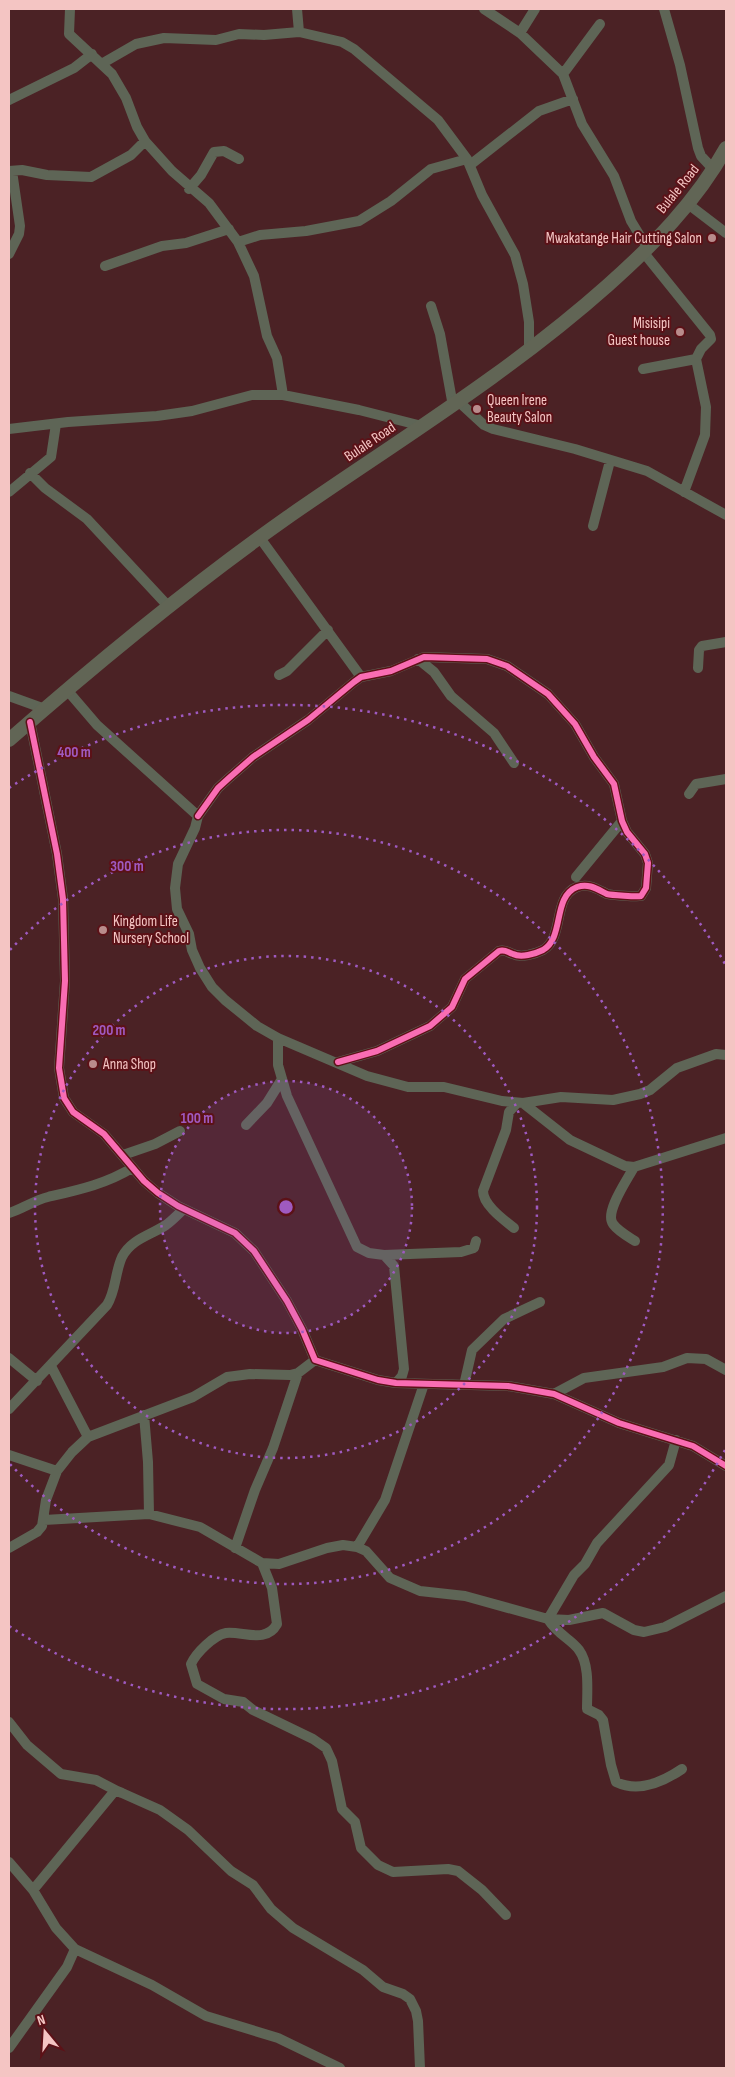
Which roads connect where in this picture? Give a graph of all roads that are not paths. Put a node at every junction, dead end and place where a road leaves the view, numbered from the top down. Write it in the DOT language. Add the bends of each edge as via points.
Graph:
graph roads {
  1 [pos="70,9"];
  2 [pos="297,9"];
  3 [pos="484,9"];
  4 [pos="536,9"];
  5 [pos="664,9"];
  6 [pos="600,24"];
  7 [pos="300,32"];
  8 [pos="520,32"];
  9 [pos="92,54"];
  10 [pos="103,63"];
  11 [pos="563,74"];
  12 [pos="573,99"];
  13 [pos="9,100"];
  14 [pos="145,141"];
  15 [pos="726,148"];
  16 [pos="239,159"];
  17 [pos="469,162"];
  18 [pos="714,170"];
  19 [pos="10,171"];
  20 [pos="189,188"];
  21 [pos="688,204"];
  22 [pos="229,229"];
  23 [pos="726,233"];
  24 [pos="238,242"];
  25 [pos="646,251"];
  26 [pos="9,254"];
  27 [pos="105,266"];
  28 [pos="431,306"];
  29 [pos="530,351"];
  30 [pos="696,359"];
  31 [pos="643,368"];
  32 [pos="284,395"];
  33 [pos="456,404"];
  34 [pos="56,424"];
  35 [pos="422,426"];
  36 [pos="9,429"];
  37 [pos="610,462"];
  38 [pos="30,473"];
  39 [pos="9,492"];
  40 [pos="684,492"];
  41 [pos="726,516"];
  42 [pos="593,526"];
  43 [pos="260,538"];
  44 [pos="168,606"];
  45 [pos="328,630"];
  46 [pos="726,642"];
  47 [pos="418,659"];
  48 [pos="698,668"];
  49 [pos="279,675"];
  50 [pos="362,677"];
  51 [pos="67,690"];
  52 [pos="9,696"];
  53 [pos="45,709"];
  54 [pos="30,722"];
  55 [pos="9,740"];
  56 [pos="514,763"];
  57 [pos="726,779"];
  58 [pos="689,794"];
  59 [pos="198,816"];
  60 [pos="622,821"];
  61 [pos="576,877"];
  62 [pos="278,1038"];
  63 [pos="726,1055"];
  64 [pos="338,1062"];
  65 [pos="282,1079"];
  66 [pos="505,1101"];
  67 [pos="520,1103"];
  68 [pos="509,1112"];
  69 [pos="246,1125"];
  70 [pos="180,1131"];
  71 [pos="726,1138"];
  72 [pos="123,1155"];
  73 [pos="634,1167"];
  74 [pos="132,1168"];
  75 [pos="184,1209"];
  76 [pos="9,1213"];
  77 [pos="514,1228"];
  78 [pos="476,1241"];
  79 [pos="635,1241"];
  80 [pos="384,1254"];
  81 [pos="540,1302"];
  82 [pos="9,1358"];
  83 [pos="315,1360"];
  84 [pos="51,1366"];
  85 [pos="726,1370"];
  86 [pos="298,1373"];
  87 [pos="36,1381"];
  88 [pos="396,1382"];
  89 [pos="424,1384"];
  90 [pos="464,1385"];
  91 [pos="554,1394"];
  92 [pos="9,1409"];
  93 [pos="144,1415"];
  94 [pos="88,1437"];
  95 [pos="676,1440"];
  96 [pos="9,1455"];
  97 [pos="726,1466"];
  98 [pos="57,1471"];
  99 [pos="149,1514"];
  100 [pos="44,1520"];
  101 [pos="357,1547"];
  102 [pos="9,1548"];
  103 [pos="235,1548"];
  104 [pos="262,1563"];
  105 [pos="726,1596"];
  106 [pos="548,1619"];
  107 [pos="9,1722"];
  108 [pos="682,1769"];
  109 [pos="117,1791"];
  110 [pos="9,1862"];
  111 [pos="33,1890"];
  112 [pos="506,1915"];
  113 [pos="75,1949"];
  114 [pos="9,2048"];
  115 [pos="337,2068"];
  116 [pos="420,2068"];
  1 -- 9 [label="street" via="69,34"];
  2 -- 7 [label="street"];
  3 -- 8 [label="street"];
  4 -- 8 [label="street"];
  5 -- 18 [label="street" via="698,148"];
  6 -- 11 [label="street"];
  7 -- 10 [label="street" via="240,34 216,40 156,39 125,48"];
  7 -- 17 [label="street" via="342,42 354,50 438,120"];
  8 -- 11 [label="street"];
  9 -- 10 [label="street"];
  9 -- 13 [label="street" via="74,68"];
  10 -- 14 [label="street" via="121,87"];
  11 -- 12 [label="street"];
  12 -- 17 [label="street" via="539,111"];
  12 -- 25 [label="street" via="582,124 614,176"];
  14 -- 19 [label="street" via="131,155 91,177"];
  14 -- 20 [label="street"];
  15 -- 18 [label="street, Bulale Road"];
  16 -- 20 [label="street" via="224,151 214,152"];
  17 -- 24 [label="street" via="431,169 391,201 359,221 260,235"];
  17 -- 29 [label="street" via="482,195 515,255 529,322"];
  18 -- 21 [label="street, Bulale Road"];
  19 -- 26 [label="street" via="20,226"];
  20 -- 22 [label="street" via="209,203"];
  21 -- 23 [label="street"];
  21 -- 25 [label="street, Bulale Road"];
  22 -- 24 [label="street"];
  22 -- 27 [label="street" via="186,243 162,246"];
  24 -- 32 [label="street" via="254,276"];
  25 -- 29 [label="street, Bulale Road"];
  25 -- 30 [label="street" via="710,335 710,340"];
  28 -- 33 [label="street"];
  29 -- 33 [label="street, Bulale Road"];
  30 -- 31 [label="street"];
  30 -- 40 [label="street" via="706,407 705,435"];
  32 -- 34 [label="street" via="246,396 192,411 157,416"];
  32 -- 35 [label="street"];
  33 -- 35 [label="street, Bulale Road"];
  33 -- 37 [label="street" via="493,429 575,449"];
  34 -- 36 [label="street"];
  34 -- 38 [label="street" via="51,456"];
  35 -- 43 [label="street, Bulale Road"];
  37 -- 40 [label="street" via="627,464 659,476"];
  37 -- 42 [label="street"];
  38 -- 39 [label="street"];
  38 -- 44 [label="street" via="52,494 87,519"];
  40 -- 41 [label="street"];
  43 -- 44 [label="street, Bulale Road"];
  43 -- 45 [label="street"];
  44 -- 51 [label="street, Bulale Road"];
  45 -- 49 [label="street"];
  45 -- 50 [label="street"];
  46 -- 48 [label="street" via="702,646"];
  47 -- 50 [label="street" via="391,671"];
  47 -- 56 [label="street" via="434,672 451,696 494,733"];
  47 -- 60 [label="street" via="432,656 487,658 507,666 548,694 575,724 614,784"];
  50 -- 59 [label="street" via="308,720 253,757 218,788"];
  51 -- 53 [label="street, Bulale Road"];
  51 -- 59 [label="street" via="96,725"];
  52 -- 53 [label="street"];
  53 -- 54 [label="street, Bulale Road"];
  54 -- 55 [label="street, Bulale Road"];
  54 -- 72 [label="street" via="63,899 66,957 60,1082 64,1098 73,1112 104,1134"];
  57 -- 58 [label="street" via="696,784"];
  59 -- 62 [label="street" via="178,864 177,909 200,968 212,987 257,1026"];
  60 -- 61 [label="street"];
  60 -- 64 [label="street" via="648,863 646,888 641,896 607,894 586,886 573,889 566,896 553,938 543,949 521,956 503,949 498,951 465,980 452,1006 430,1026 377,1051"];
  62 -- 64 [label="street"];
  62 -- 65 [label="street" via="276,1051"];
  63 -- 67 [label="street" via="716,1054 677,1068 640,1094 614,1100 562,1097"];
  64 -- 66 [label="street" via="367,1076 408,1087 444,1087"];
  65 -- 69 [label="street" via="267,1103"];
  65 -- 80 [label="street" via="357,1247 369,1253"];
  66 -- 67 [label="street"];
  66 -- 68 [label="street"];
  67 -- 68 [label="street"];
  67 -- 73 [label="street" via="570,1140 618,1164"];
  68 -- 77 [label="street" via="483,1196"];
  70 -- 72 [label="street"];
  71 -- 73 [label="street"];
  72 -- 74 [label="street"];
  73 -- 79 [label="street" via="610,1217 612,1223"];
  74 -- 75 [label="street" via="158,1193"];
  74 -- 76 [label="street" via="110,1180 48,1197"];
  75 -- 83 [label="street" via="235,1233 254,1251 287,1301"];
  75 -- 84 [label="street" via="168,1224 127,1249 111,1299"];
  78 -- 80 [label="street" via="474,1248 461,1252"];
  80 -- 88 [label="street" via="394,1266 404,1370"];
  81 -- 90 [label="street" via="504,1319 472,1350"];
  82 -- 87 [label="street"];
  83 -- 86 [label="street"];
  83 -- 88 [label="street" via="378,1380"];
  84 -- 87 [label="street"];
  84 -- 94 [label="street"];
  85 -- 91 [label="street" via="706,1359 687,1358 663,1367 590,1377"];
  86 -- 93 [label="street" via="227,1377 204,1392"];
  86 -- 103 [label="street"];
  87 -- 92 [label="street"];
  88 -- 89 [label="street"];
  89 -- 90 [label="street"];
  89 -- 101 [label="street" via="385,1500"];
  90 -- 91 [label="street" via="508,1386"];
  91 -- 95 [label="street" via="619,1423"];
  93 -- 94 [label="street"];
  93 -- 99 [label="street"];
  94 -- 98 [label="street"];
  95 -- 97 [label="street" via="693,1446"];
  95 -- 106 [label="street" via="669,1464 596,1543"];
  96 -- 98 [label="street"];
  98 -- 100 [label="street" via="46,1500"];
  99 -- 100 [label="street"];
  99 -- 103 [label="street" via="200,1527"];
  100 -- 102 [label="street" via="37,1532"];
  101 -- 104 [label="street" via="327,1548 280,1564"];
  101 -- 106 [label="street" via="366,1551 390,1578 420,1591 465,1596"];
  103 -- 104 [label="street"];
  104 -- 112 [label="street" via="278,1617 275,1627 256,1636 227,1633 215,1638 190,1664 197,1684 224,1699 243,1702 326,1748 332,1761 342,1809 355,1822 361,1848 378,1866 393,1872 458,1871"];
  105 -- 106 [label="street" via="666,1627 644,1632 603,1613 569,1620"];
  106 -- 108 [label="street" via="580,1651 586,1671 587,1709 604,1720 616,1782 636,1787 659,1782"];
  107 -- 109 [label="street" via="27,1744 61,1774 96,1780"];
  109 -- 111 [label="street"];
  109 -- 116 [label="street" via="153,1806 176,1821 231,1871 253,1885 276,1914 293,1928 345,1958 383,1987 410,1999 418,2021"];
  110 -- 111 [label="street"];
  111 -- 113 [label="street" via="56,1928"];
  113 -- 114 [label="street" via="67,1967"];
  113 -- 115 [label="street" via="157,1988 206,2016 278,2038"];
}
